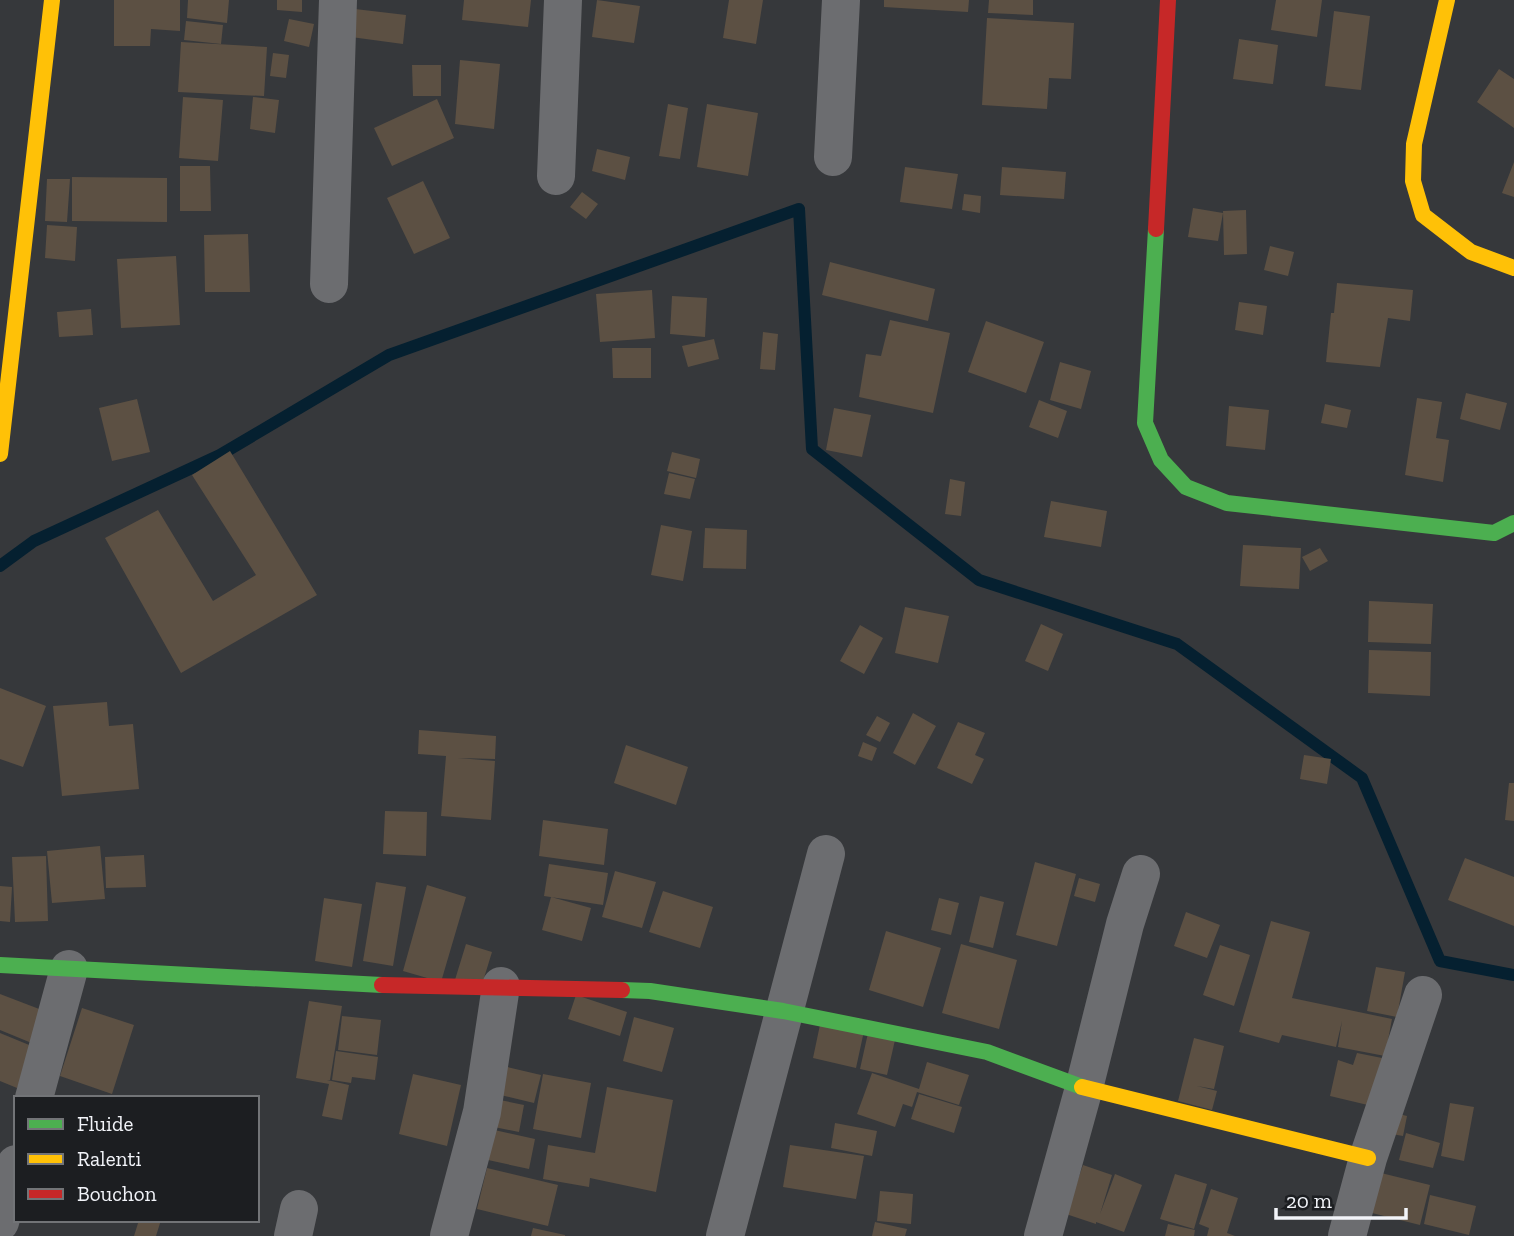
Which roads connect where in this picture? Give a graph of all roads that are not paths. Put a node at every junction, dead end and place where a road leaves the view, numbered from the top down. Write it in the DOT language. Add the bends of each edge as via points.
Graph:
graph roads {
  1 [pos="52,0"];
  2 [pos="338,0"];
  3 [pos="563,0"];
  4 [pos="841,0"];
  5 [pos="1168,0"];
  6 [pos="1447,0"];
  7 [pos="832,157"];
  8 [pos="556,176"];
  9 [pos="1514,268"];
  10 [pos="329,284"];
  11 [pos="0,453"];
  12 [pos="1514,523"];
  13 [pos="826,854"];
  14 [pos="1141,874"];
  15 [pos="0,965"];
  16 [pos="69,969"];
  17 [pos="501,986"];
  18 [pos="1423,995"];
  19 [pos="783,1011"];
  20 [pos="1084,1088"];
  21 [pos="35,1096"];
  22 [pos="1368,1158"];
  23 [pos="14,1171"];
  24 [pos="0,1222"];
  25 [pos="449,1236"];
  26 [pos="725,1236"];
  27 [pos="1043,1236"];
  28 [pos="1347,1236"];
  1 -- 11 [label="street"];
  2 -- 10 [label="street"];
  3 -- 8 [label="street"];
  4 -- 7 [label="street"];
  5 -- 12 [label="street" via="1145,423 1161,460 1186,487 1227,503 1494,533"];
  6 -- 9 [label="street" via="1414,145 1413,181 1423,215 1471,252"];
  13 -- 19 [label="street"];
  14 -- 20 [label="street"];
  15 -- 16 [label="street"];
  16 -- 17 [label="street" via="345,984"];
  16 -- 21 [label="street"];
  17 -- 19 [label="street" via="650,992"];
  17 -- 25 [label="street" via="482,1112"];
  18 -- 22 [label="street"];
  19 -- 20 [label="street" via="987,1052"];
  19 -- 26 [label="street"];
  20 -- 22 [label="street"];
  20 -- 27 [label="street"];
  22 -- 28 [label="street"];
  23 -- 24 [label="street"];
}
